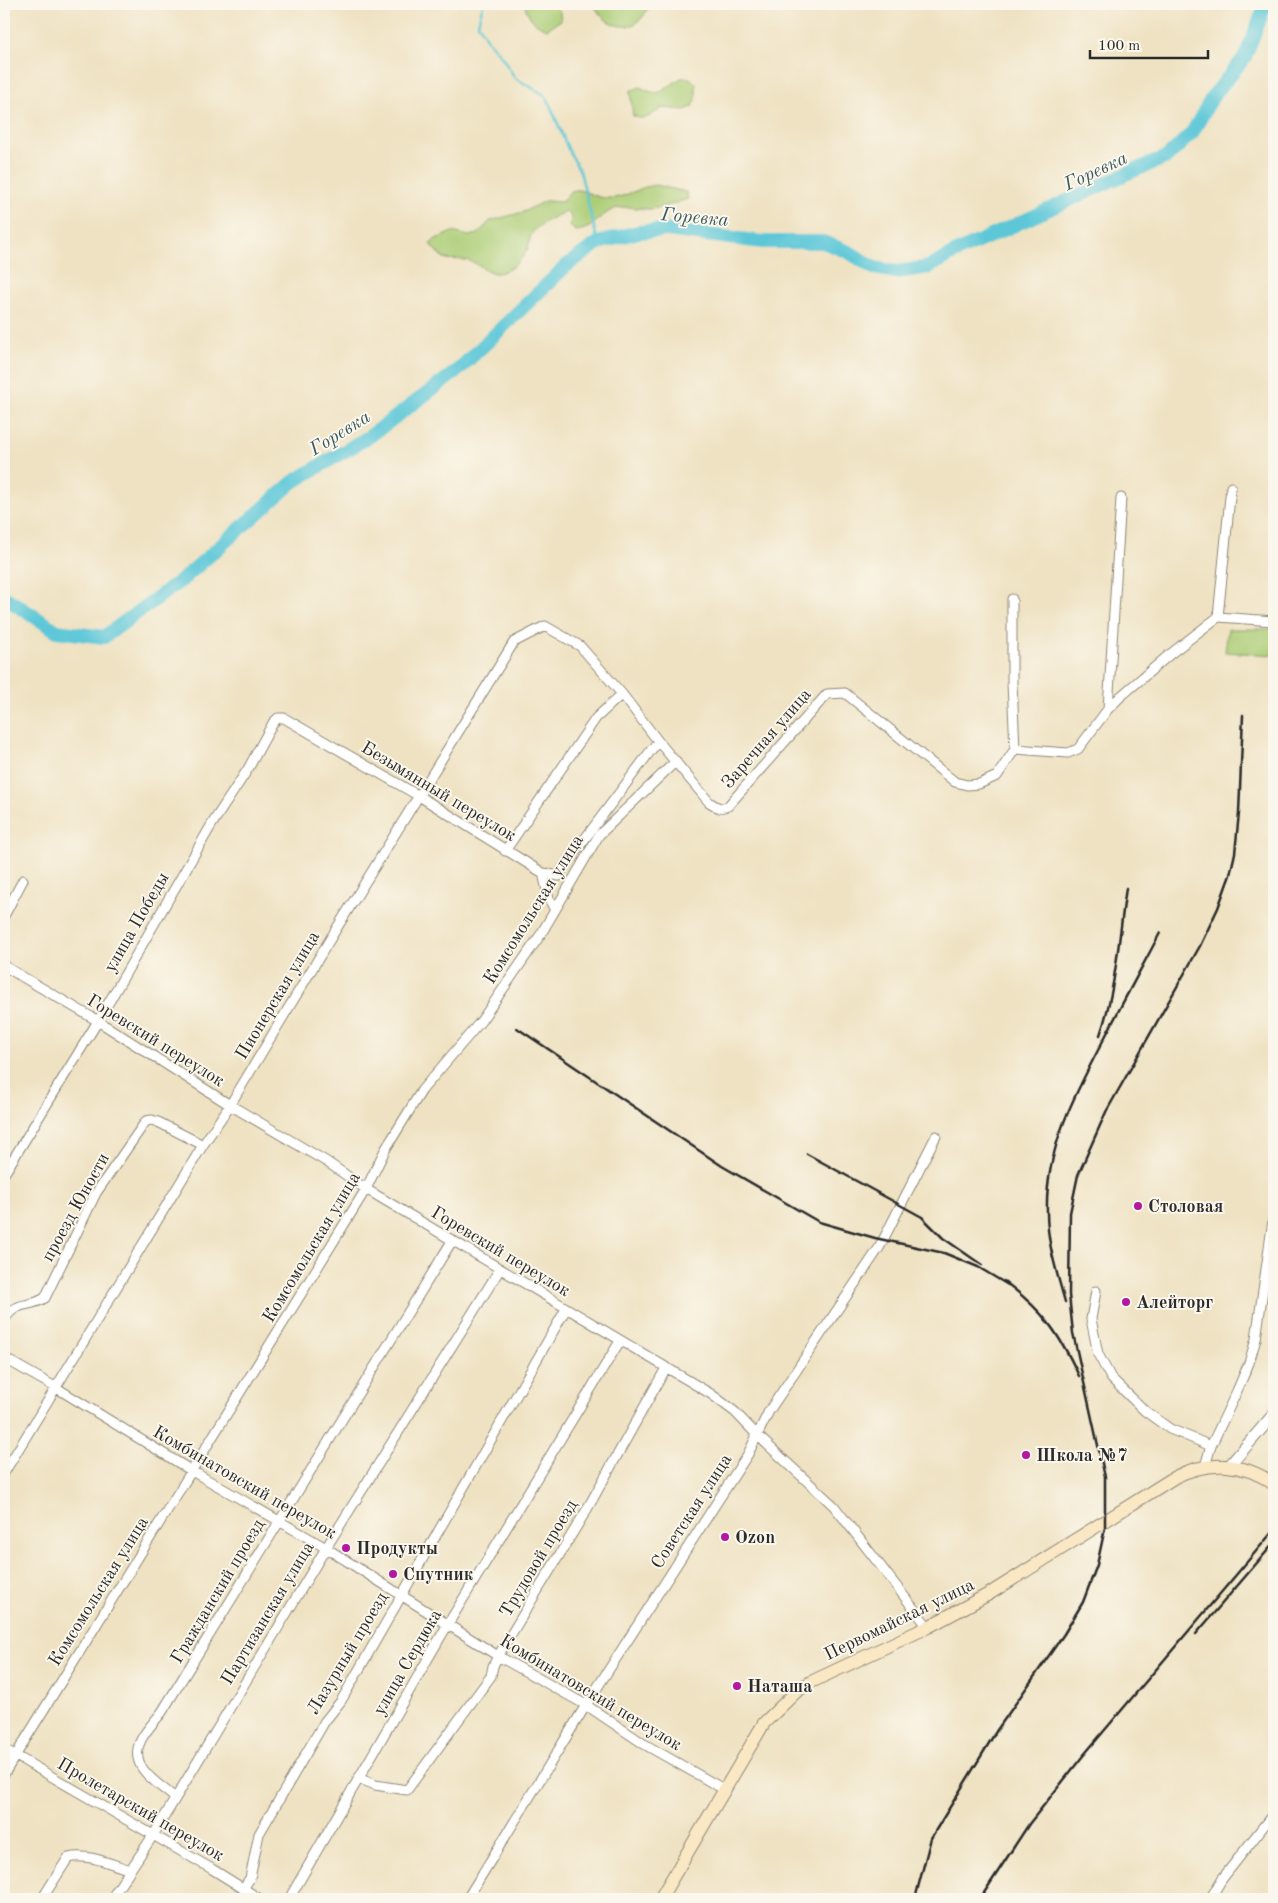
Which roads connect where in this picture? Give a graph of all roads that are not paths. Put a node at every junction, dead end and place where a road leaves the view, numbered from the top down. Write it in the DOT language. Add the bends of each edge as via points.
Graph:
graph roads {
  1 [pos="1231,487"];
  2 [pos="1121,498"];
  3 [pos="1012,599"];
  4 [pos="1218,617"];
  5 [pos="1274,620"];
  6 [pos="545,626"];
  7 [pos="622,694"];
  8 [pos="1108,709"];
  9 [pos="284,718"];
  10 [pos="658,741"];
  11 [pos="1015,749"];
  12 [pos="676,761"];
  13 [pos="419,796"];
  14 [pos="505,851"];
  15 [pos="543,873"];
  16 [pos="23,880"];
  17 [pos="555,910"];
  18 [pos="4,916"];
  19 [pos="4,966"];
  20 [pos="98,1021"];
  21 [pos="230,1105"];
  22 [pos="936,1136"];
  23 [pos="203,1145"];
  24 [pos="4,1174"];
  25 [pos="366,1189"];
  26 [pos="1274,1213"];
  27 [pos="452,1241"];
  28 [pos="500,1269"];
  29 [pos="1096,1291"];
  30 [pos="566,1309"];
  31 [pos="4,1320"];
  32 [pos="620,1341"];
  33 [pos="4,1358"];
  34 [pos="666,1368"];
  35 [pos="55,1387"];
  36 [pos="1274,1414"];
  37 [pos="757,1435"];
  38 [pos="1211,1446"];
  39 [pos="1230,1465"];
  40 [pos="1205,1466"];
  41 [pos="192,1472"];
  42 [pos="4,1473"];
  43 [pos="1274,1484"];
  44 [pos="278,1521"];
  45 [pos="326,1548"];
  46 [pos="401,1594"];
  47 [pos="448,1624"];
  48 [pos="928,1627"];
  49 [pos="498,1656"];
  50 [pos="586,1705"];
  51 [pos="4,1749"];
  52 [pos="14,1756"];
  53 [pos="4,1774"];
  54 [pos="358,1778"];
  55 [pos="725,1790"];
  56 [pos="176,1798"];
  57 [pos="1274,1813"];
  58 [pos="154,1834"];
  59 [pos="130,1870"];
  60 [pos="243,1889"];
  61 [pos="42,1899"];
  62 [pos="111,1899"];
  63 [pos="260,1899"];
  64 [pos="289,1899"];
  65 [pos="467,1899"];
  66 [pos="660,1899"];
  67 [pos="1210,1899"];
  1 -- 4 [label="street"];
  2 -- 8 [label="street"];
  3 -- 11 [label="street"];
  4 -- 5 [label="street"];
  4 -- 8 [label="street"];
  6 -- 7 [label="street, Заречная улица" via="580,646"];
  6 -- 13 [label="street, Пионерская улица" via="514,642"];
  7 -- 10 [label="street, Заречная улица"];
  7 -- 14 [label="street" via="596,718"];
  8 -- 11 [label="street" via="1078,749 1068,753"];
  9 -- 13 [label="street, Безымянный переулок"];
  9 -- 20 [label="street, улица Победы" via="273,723"];
  10 -- 12 [label="street, Заречная улица"];
  10 -- 15 [label="street" via="559,876"];
  11 -- 12 [label="street, Заречная улица" via="997,776 979,784 955,782 844,693 826,694 728,806 719,808 709,802"];
  12 -- 17 [label="street, Комсомольская улица" via="598,836"];
  13 -- 14 [label="street, Безымянный переулок"];
  13 -- 21 [label="street, Пионерская улица"];
  14 -- 15 [label="street, Безымянный переулок"];
  15 -- 17 [label="street"];
  16 -- 18 [label="street"];
  17 -- 25 [label="street, Комсомольская улица" via="481,1021 422,1090 385,1150"];
  19 -- 20 [label="street, Горевский переулок"];
  20 -- 21 [label="street, Горевский переулок"];
  20 -- 24 [label="street, улица Победы"];
  21 -- 23 [label="street, Пионерская улица"];
  21 -- 25 [label="street, Горевский переулок"];
  22 -- 37 [label="street, Советская улица" via="879,1248 813,1343"];
  23 -- 31 [label="street, проезд Юности" via="158,1122 146,1121 96,1193 45,1298 35,1304 19,1305"];
  23 -- 35 [label="street, Пионерская улица"];
  25 -- 27 [label="street, Горевский переулок"];
  25 -- 41 [label="street, Комсомольская улица"];
  26 -- 38 [label="street" via="1256,1339 1237,1391"];
  27 -- 28 [label="street, Горевский переулок"];
  27 -- 44 [label="street, Гражданский проезд"];
  28 -- 30 [label="street, Горевский переулок"];
  28 -- 45 [label="street, Партизанская улица"];
  29 -- 38 [label="street" via="1091,1319 1098,1354 1111,1378 1145,1411 1170,1429"];
  30 -- 32 [label="street, Горевский переулок"];
  30 -- 46 [label="street, Лазурный проезд"];
  32 -- 34 [label="street, Горевский переулок"];
  32 -- 47 [label="street, улица Сердюка"];
  33 -- 35 [label="street, Комбинатовский переулок"];
  34 -- 37 [label="street, Горевский переулок" via="711,1394 735,1412"];
  34 -- 49 [label="street, Трудовой проезд" via="586,1511"];
  35 -- 41 [label="street, Комбинатовский переулок"];
  35 -- 42 [label="street, Пионерская улица"];
  36 -- 39 [label="street"];
  37 -- 48 [label="street, Горевский переулок" via="834,1506"];
  37 -- 50 [label="street, Советская улица" via="748,1454"];
  38 -- 40 [label="street"];
  39 -- 40 [label="main road, Первомайская улица"];
  39 -- 43 [label="main road"];
  40 -- 48 [label="main road, Первомайская улица" via="1175,1477 1026,1571"];
  41 -- 44 [label="street, Комбинатовский переулок"];
  41 -- 52 [label="street, Комсомольская улица"];
  44 -- 45 [label="street, Комбинатовский переулок"];
  44 -- 56 [label="street, Гражданский проезд" via="162,1712 141,1740 136,1753 144,1772"];
  45 -- 46 [label="street, Комбинатовский переулок"];
  45 -- 56 [label="street, Партизанская улица"];
  46 -- 47 [label="street, Комбинатовский переулок"];
  46 -- 60 [label="street, Лазурный проезд" via="341,1701 325,1721 258,1834 250,1878"];
  47 -- 49 [label="street, Комбинатовский переулок"];
  47 -- 54 [label="street, улица Сердюка"];
  48 -- 55 [label="main road, Первомайская улица" via="836,1669 797,1691 764,1723"];
  49 -- 50 [label="street, Комбинатовский переулок"];
  49 -- 54 [label="street, Трудовой проезд" via="491,1676 407,1790 375,1785"];
  50 -- 55 [label="street, Комбинатовский переулок" via="644,1744"];
  50 -- 65 [label="street, Советская улица"];
  51 -- 52 [label="street, Пролетарский переулок"];
  52 -- 53 [label="street, Комсомольская улица"];
  52 -- 58 [label="street, Пролетарский переулок"];
  54 -- 64 [label="street, улица Сердюка"];
  55 -- 66 [label="main road, Первомайская улица"];
  56 -- 58 [label="street, Партизанская улица"];
  57 -- 67 [label="street"];
  58 -- 59 [label="street, Партизанская улица"];
  58 -- 60 [label="street, Пролетарский переулок"];
  59 -- 61 [label="street" via="94,1859 68,1858"];
  59 -- 62 [label="street, Партизанская улица"];
  60 -- 63 [label="street, Пролетарский переулок"];
}
